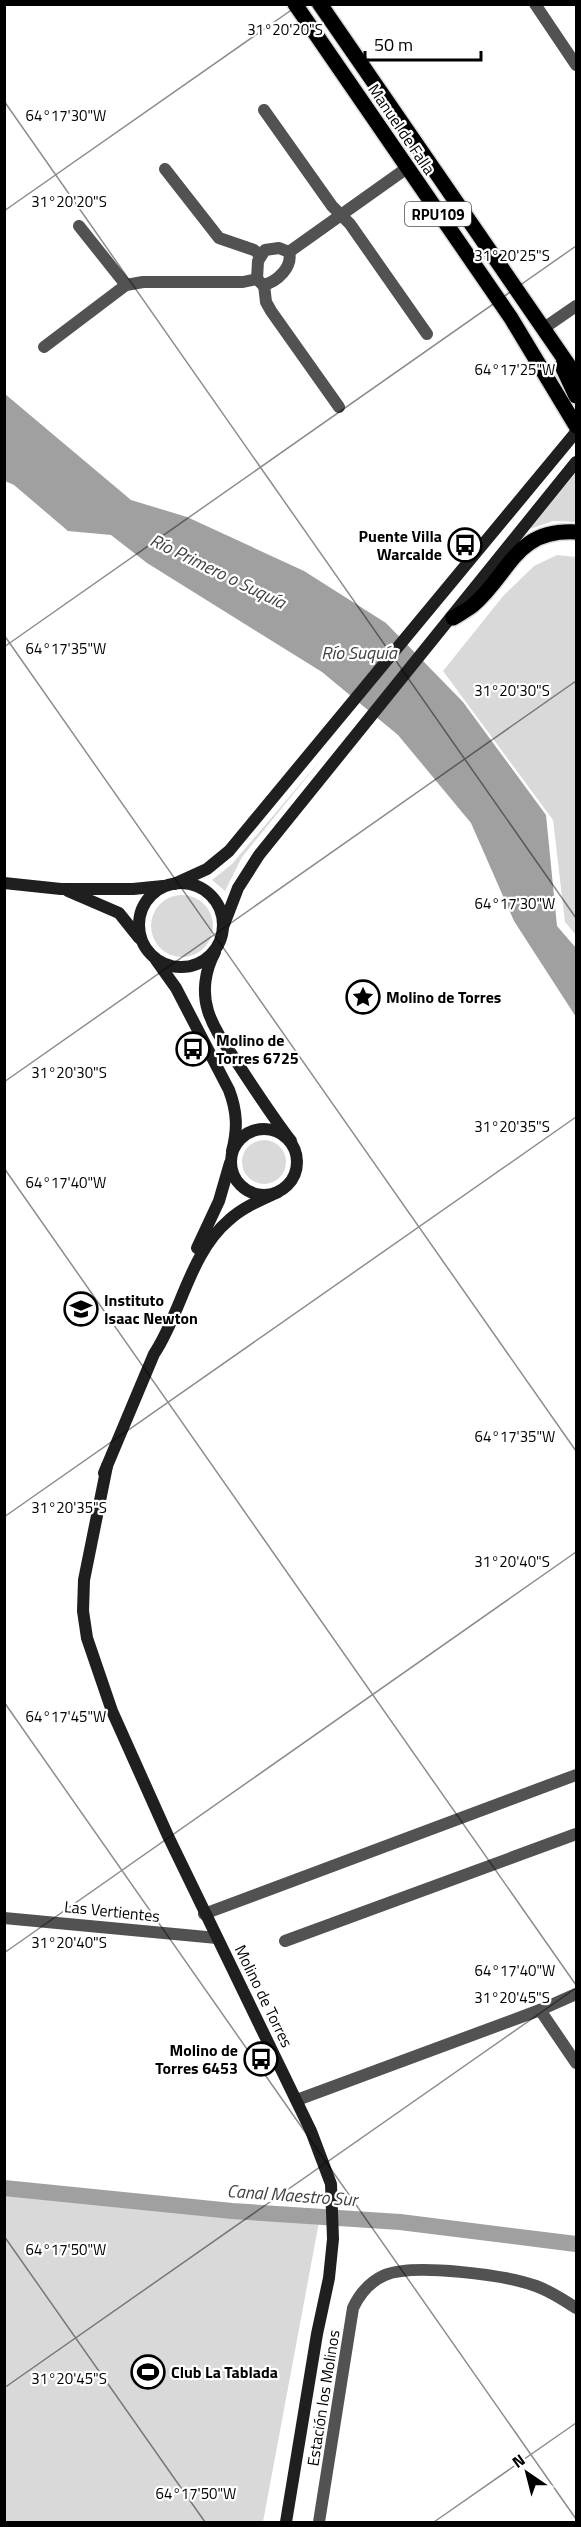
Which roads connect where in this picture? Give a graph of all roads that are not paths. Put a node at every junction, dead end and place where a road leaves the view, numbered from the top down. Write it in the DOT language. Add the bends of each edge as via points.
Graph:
graph roads {
  1 [pos="320,4"];
  2 [pos="535,4"];
  3 [pos="295,5"];
  4 [pos="572,50"];
  5 [pos="576,65"];
  6 [pos="264,110"];
  7 [pos="406,168"];
  8 [pos="165,169"];
  9 [pos="342,216"];
  10 [pos="80,226"];
  11 [pos="289,252"];
  12 [pos="260,255"];
  13 [pos="260,282"];
  14 [pos="126,285"];
  15 [pos="576,306"];
  16 [pos="544,328"];
  17 [pos="427,334"];
  18 [pos="553,341"];
  19 [pos="44,346"];
  20 [pos="576,376"];
  21 [pos="576,396"];
  22 [pos="339,407"];
  23 [pos="576,426"];
  24 [pos="576,432"];
  25 [pos="576,462"];
  26 [pos="576,532"];
  27 [pos="453,618"];
  28 [pos="4,883"];
  29 [pos="171,885"];
  30 [pos="61,889"];
  31 [pos="223,927"];
  32 [pos="218,945"];
  33 [pos="145,946"];
  34 [pos="154,957"];
  35 [pos="291,1141"];
  36 [pos="232,1156"];
  37 [pos="278,1192"];
  38 [pos="154,1354"];
  39 [pos="576,1775"];
  40 [pos="576,1834"];
  41 [pos="204,1914"];
  42 [pos="4,1918"];
  43 [pos="217,1938"];
  44 [pos="285,1941"];
  45 [pos="576,1994"];
  46 [pos="540,2010"];
  47 [pos="576,2063"];
  48 [pos="297,2100"];
  49 [pos="325,2307"];
  50 [pos="576,2308"];
  51 [pos="286,2523"];
  52 [pos="292,2523"];
  53 [pos="319,2523"];
  1 -- 16 [label="main road, Manuel de Falla / RPU109"];
  2 -- 4 [label="street"];
  3 -- 7 [label="main road, Manuel de Falla / RPU109"];
  4 -- 5 [label="street"];
  6 -- 9 [label="street"];
  7 -- 9 [label="street"];
  7 -- 23 [label="main road, Manuel de Falla / RPU109" via="511,318"];
  8 -- 12 [label="street" via="219,238"];
  9 -- 11 [label="street"];
  9 -- 17 [label="street"];
  10 -- 14 [label="street"];
  11 -- 12 [label="street" via="279,248"];
  11 -- 13 [label="street" via="284,272 276,280"];
  12 -- 13 [label="street"];
  13 -- 14 [label="street"];
  13 -- 22 [label="street" via="270,311"];
  14 -- 19 [label="street"];
  15 -- 16 [label="street"];
  16 -- 18 [label="main road, Manuel de Falla / RPU109"];
  18 -- 20 [label="main road, Manuel de Falla / RPU109"];
  18 -- 21 [label="main road"];
  24 -- 29 [label="main road" via="222,858"];
  25 -- 27 [label="main road"];
  26 -- 27 [label="main road" via="546,534 526,545 472,606"];
  27 -- 31 [label="main road" via="250,867"];
  28 -- 30 [label="main road"];
  29 -- 30 [label="main road"];
  29 -- 31 [label="main road" via="190,884 207,892 220,908"];
  29 -- 33 [label="main road" via="154,893 142,911 140,932"];
  30 -- 33 [label="main road" via="119,913"];
  31 -- 32 [label="main road"];
  32 -- 34 [label="main road" via="206,959 189,966 171,966"];
  32 -- 35 [label="main road" via="206,977 208,1011 230,1052"];
  33 -- 34 [label="main road"];
  34 -- 36 [label="main road, Molino de Torres" via="176,988 229,1090 237,1123"];
  35 -- 36 [label="main road" via="274,1130 254,1130 237,1142"];
  35 -- 37 [label="main road" via="298,1159 297,1170"];
  36 -- 37 [label="main road" via="236,1179 249,1192"];
  36 -- 38 [label="main road, Molino de Torres" via="217,1208 159,1334"];
  37 -- 38 [label="main road, Molino de Torres" via="238,1213 209,1242 166,1337"];
  38 -- 41 [label="main road, Molino de Torres" via="97,1487 76,1583 77,1631 98,1689 112,1711"];
  39 -- 41 [label="street"];
  40 -- 44 [label="street"];
  41 -- 43 [label="main road, Molino de Torres"];
  42 -- 43 [label="street, Las Vertientes"];
  43 -- 48 [label="main road, Molino de Torres"];
  45 -- 46 [label="street"];
  46 -- 47 [label="street"];
  46 -- 48 [label="street"];
  48 -- 49 [label="main road, Molino de Torres" via="328,2173 333,2208"];
  49 -- 51 [label="main road, Molino de Torres"];
  49 -- 52 [label="main road, Molino de Torres" via="324,2336"];
  50 -- 53 [label="street, Estación los Molinos" via="536,2286 502,2277 400,2271 370,2284 353,2308"];
}
